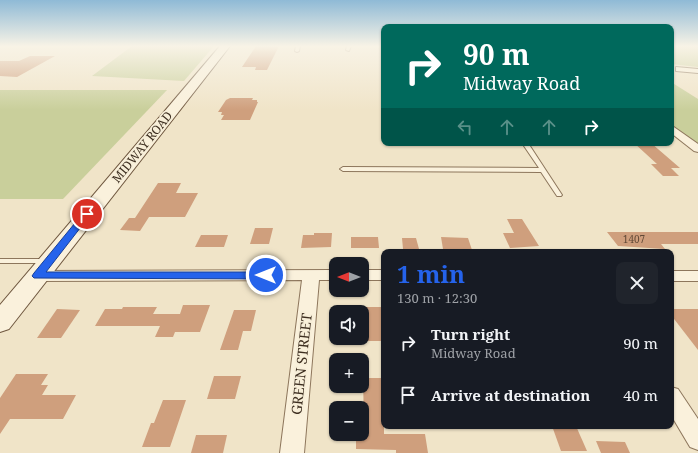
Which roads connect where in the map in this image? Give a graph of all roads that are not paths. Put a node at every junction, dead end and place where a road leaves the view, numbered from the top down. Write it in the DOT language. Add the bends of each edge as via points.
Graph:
graph roads {
  1 [pos="208,67"];
  2 [pos="679,69"];
  3 [pos="698,71"];
  4 [pos="674,130"];
  5 [pos="527,146"];
  6 [pos="698,150"];
  7 [pos="343,169"];
  8 [pos="543,170"];
  9 [pos="559,195"];
  10 [pos="0,261"];
  11 [pos="50,261"];
  12 [pos="311,275"];
  13 [pos="329,275"];
  14 [pos="369,275"];
  15 [pos="381,275"];
  16 [pos="37,276"];
  17 [pos="674,276"];
  18 [pos="698,276"];
  19 [pos="0,322"];
  20 [pos="674,401"];
  21 [pos="698,439"];
  22 [pos="292,453"];
  1 -- 11 [label="main road, MIDWAY ROAD"];
  2 -- 3 [label="street"];
  4 -- 6 [label="street"];
  5 -- 8 [label="lane"];
  7 -- 8 [label="lane"];
  8 -- 9 [label="lane"];
  10 -- 11 [label="lane"];
  11 -- 16 [label="main road, MIDWAY ROAD"];
  12 -- 13 [label="street"];
  12 -- 16 [label="street"];
  12 -- 22 [label="street, GREEN STREET"];
  14 -- 15 [label="street"];
  16 -- 19 [label="main road, MIDWAY ROAD"];
  17 -- 18 [label="street"];
  20 -- 21 [label="street"];
}
